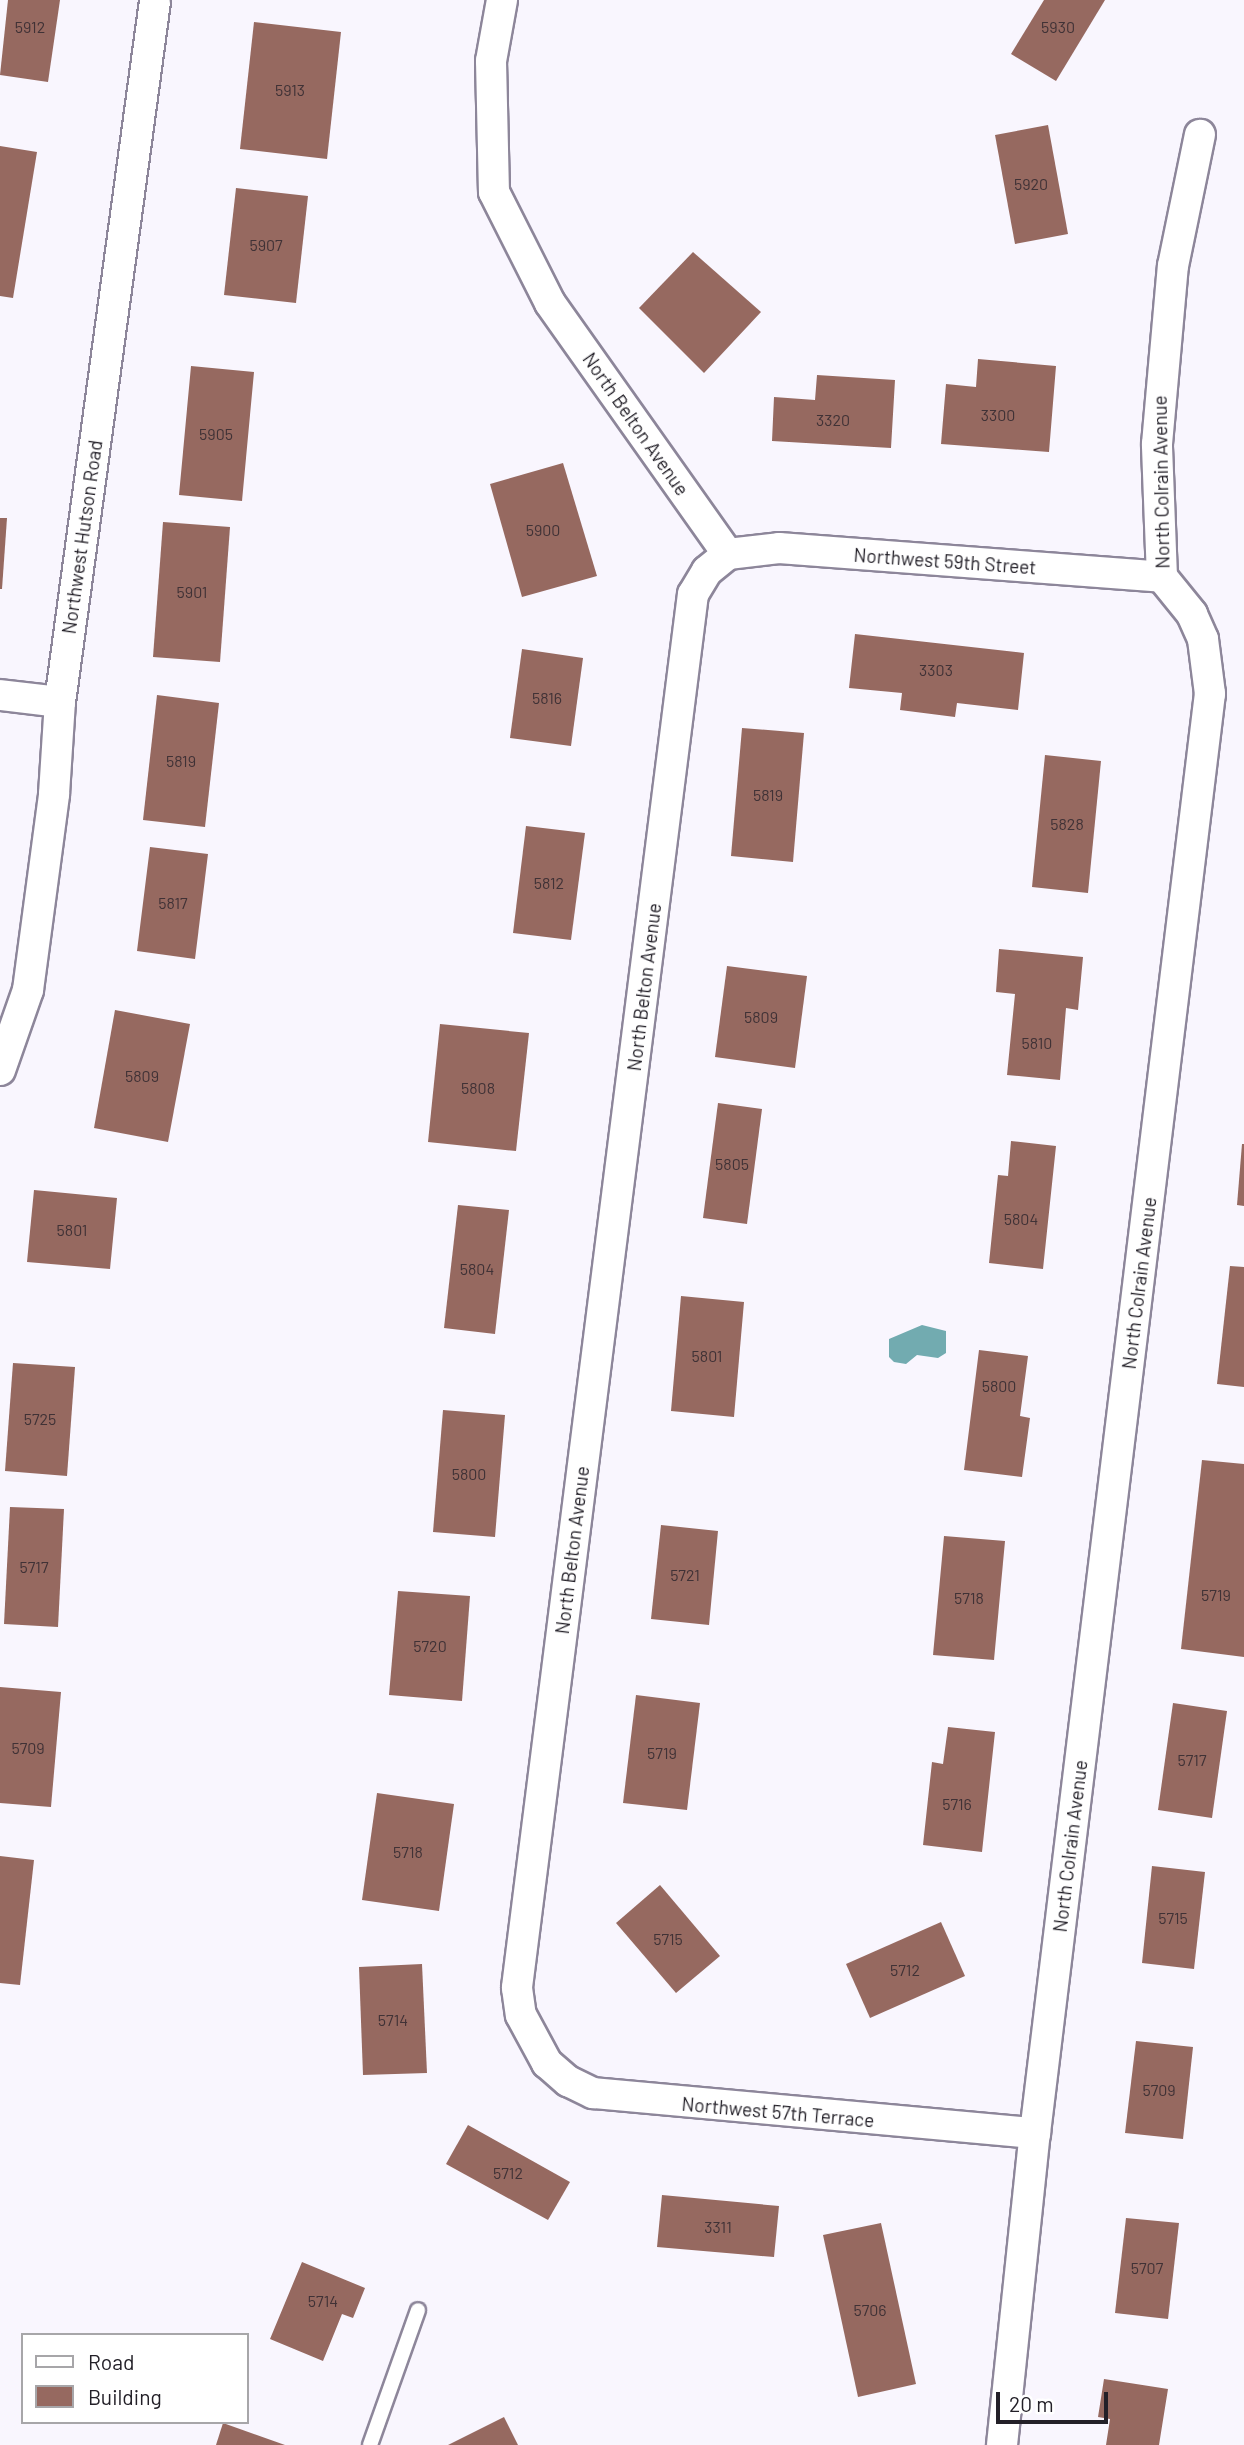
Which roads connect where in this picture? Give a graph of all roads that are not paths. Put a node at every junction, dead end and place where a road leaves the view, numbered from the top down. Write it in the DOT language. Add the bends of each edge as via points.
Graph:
graph roads {
  1 [pos="502,0"];
  2 [pos="155,1"];
  3 [pos="1200,135"];
  4 [pos="728,554"];
  5 [pos="1161,577"];
  6 [pos="0,695"];
  7 [pos="60,702"];
  8 [pos="0,1070"];
  9 [pos="537,2050"];
  10 [pos="1035,2133"];
  11 [pos="418,2310"];
  12 [pos="370,2445"];
  13 [pos="1002,2445"];
  1 -- 4 [label="street, North Belton Avenue" via="491,61 495,192 550,303"];
  2 -- 7 [label="street, Northwest Hutson Road"];
  3 -- 5 [label="street, North Colrain Avenue" via="1173,266 1161,355 1157,444"];
  4 -- 5 [label="street, Northwest 59th Street" via="779,548"];
  4 -- 9 [label="street, North Belton Avenue" via="707,571 693,594 517,1988 521,2015"];
  5 -- 10 [label="street, North Colrain Avenue" via="1192,614 1203,639 1210,694"];
  6 -- 7 [label="street"];
  7 -- 8 [label="street, Northwest Hutson Road" via="54,794 28,990"];
  9 -- 10 [label="street, Northwest 57th Terrace" via="568,2081 619,2099"];
  10 -- 13 [label="street, North Colrain Avenue"];
  11 -- 12 [label="lane"];
}
